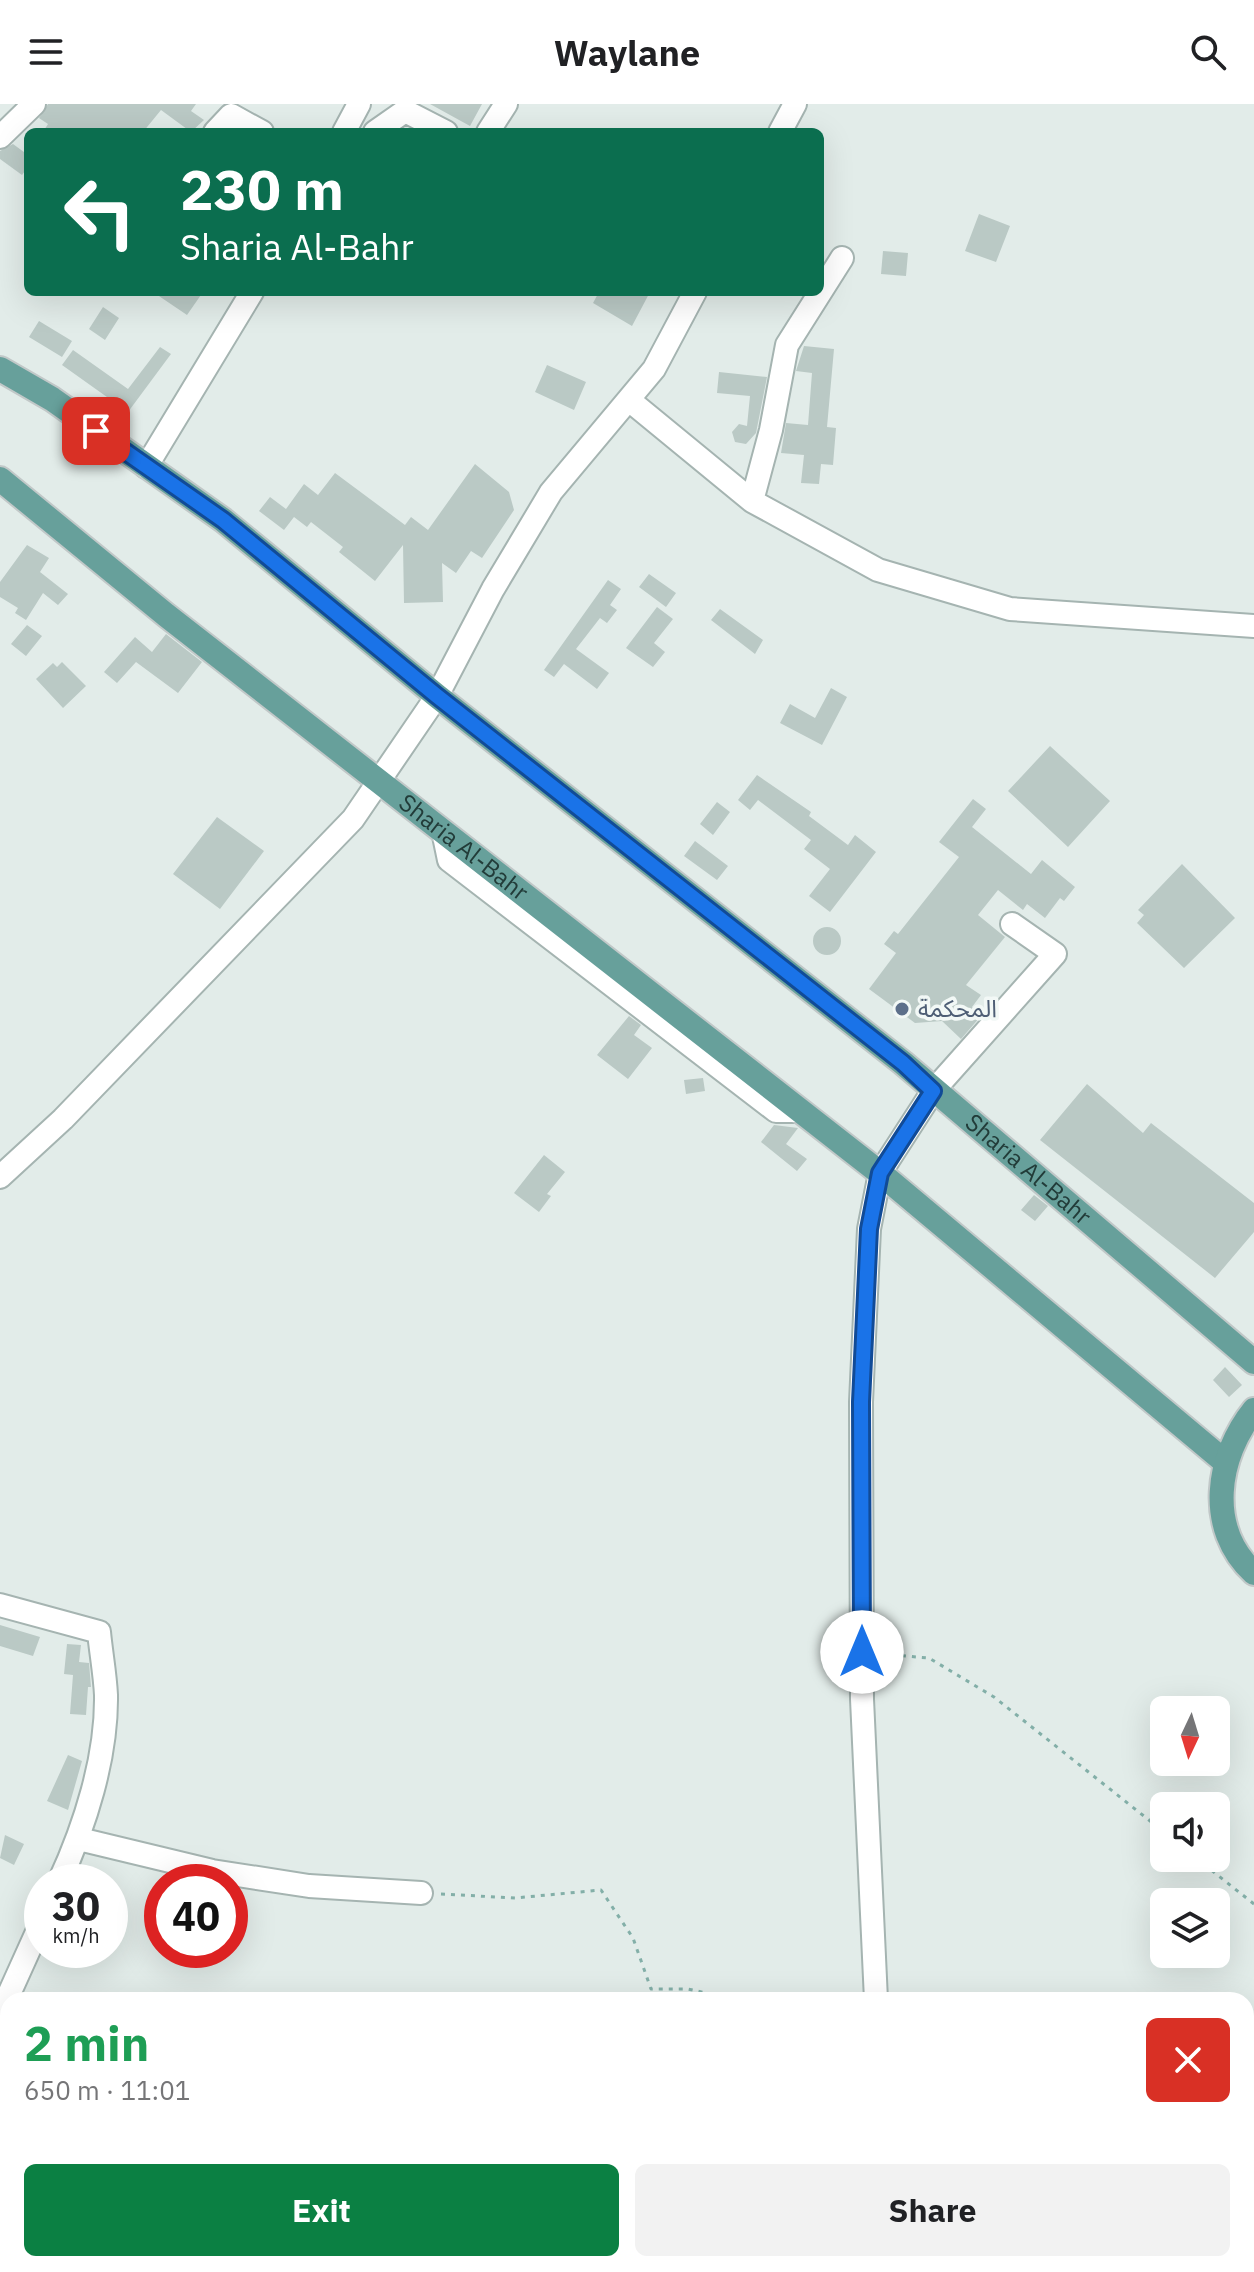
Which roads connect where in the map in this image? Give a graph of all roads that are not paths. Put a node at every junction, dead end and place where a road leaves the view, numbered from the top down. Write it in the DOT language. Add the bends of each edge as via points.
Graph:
graph roads {
  1 [pos="34,104"];
  2 [pos="359,104"];
  3 [pos="506,104"];
  4 [pos="795,104"];
  5 [pos="219,128"];
  6 [pos="255,128"];
  7 [pos="346,128"];
  8 [pos="381,128"];
  9 [pos="438,128"];
  10 [pos="491,128"];
  11 [pos="782,128"];
  12 [pos="0,137"];
  13 [pos="842,258"];
  14 [pos="824,286"];
  15 [pos="250,296"];
  16 [pos="693,296"];
  17 [pos="818,296"];
  18 [pos="0,369"];
  19 [pos="629,400"];
  20 [pos="146,467"];
  21 [pos="0,479"];
  22 [pos="752,501"];
  23 [pos="1254,626"];
  24 [pos="437,696"];
  25 [pos="381,781"];
  26 [pos="1012,924"];
  27 [pos="933,1091"];
  28 [pos="880,1173"];
  29 [pos="0,1177"];
  30 [pos="1254,1362"];
  31 [pos="1254,1410"];
  32 [pos="1224,1461"];
  33 [pos="1254,1573"];
  34 [pos="0,1605"];
  35 [pos="79,1839"];
  36 [pos="67,1864"];
  37 [pos="421,1893"];
  38 [pos="24,1961"];
  39 [pos="10,1992"];
  40 [pos="876,1992"];
  1 -- 12 [label="street"];
  2 -- 7 [label="street"];
  3 -- 10 [label="street"];
  4 -- 11 [label="street"];
  5 -- 6 [label="street" via="231,115"];
  8 -- 9 [label="street" via="405,111"];
  13 -- 14 [label="street"];
  15 -- 20 [label="street"];
  16 -- 19 [label="street" via="654,369"];
  17 -- 22 [label="street" via="787,345"];
  18 -- 20 [label="main road, Sharia Al-Bahr" via="52,399"];
  19 -- 22 [label="street"];
  19 -- 24 [label="street" via="551,492"];
  20 -- 24 [label="main road, Sharia Al-Bahr" via="223,520"];
  21 -- 25 [label="main road, Sharia Al-Bahr"];
  22 -- 23 [label="street" via="878,570 1010,609"];
  24 -- 25 [label="street"];
  24 -- 27 [label="main road, Sharia Al-Bahr"];
  25 -- 28 [label="main road, Sharia Al-Bahr"];
  25 -- 29 [label="street" via="310,867"];
  26 -- 27 [label="street" via="1055,954"];
  27 -- 28 [label="street"];
  27 -- 30 [label="main road, Sharia Al-Bahr"];
  28 -- 32 [label="main road, Sharia Al-Bahr"];
  28 -- 40 [label="street" via="869,1229 861,1402 862,1652"];
  31 -- 32 [label="main road" via="1237,1431"];
  32 -- 33 [label="main road" via="1220,1499 1229,1537"];
  34 -- 35 [label="street" via="99,1632 104,1728"];
  35 -- 36 [label="street"];
  35 -- 37 [label="street" via="226,1873 309,1886"];
  38 -- 39 [label="street"];
}
